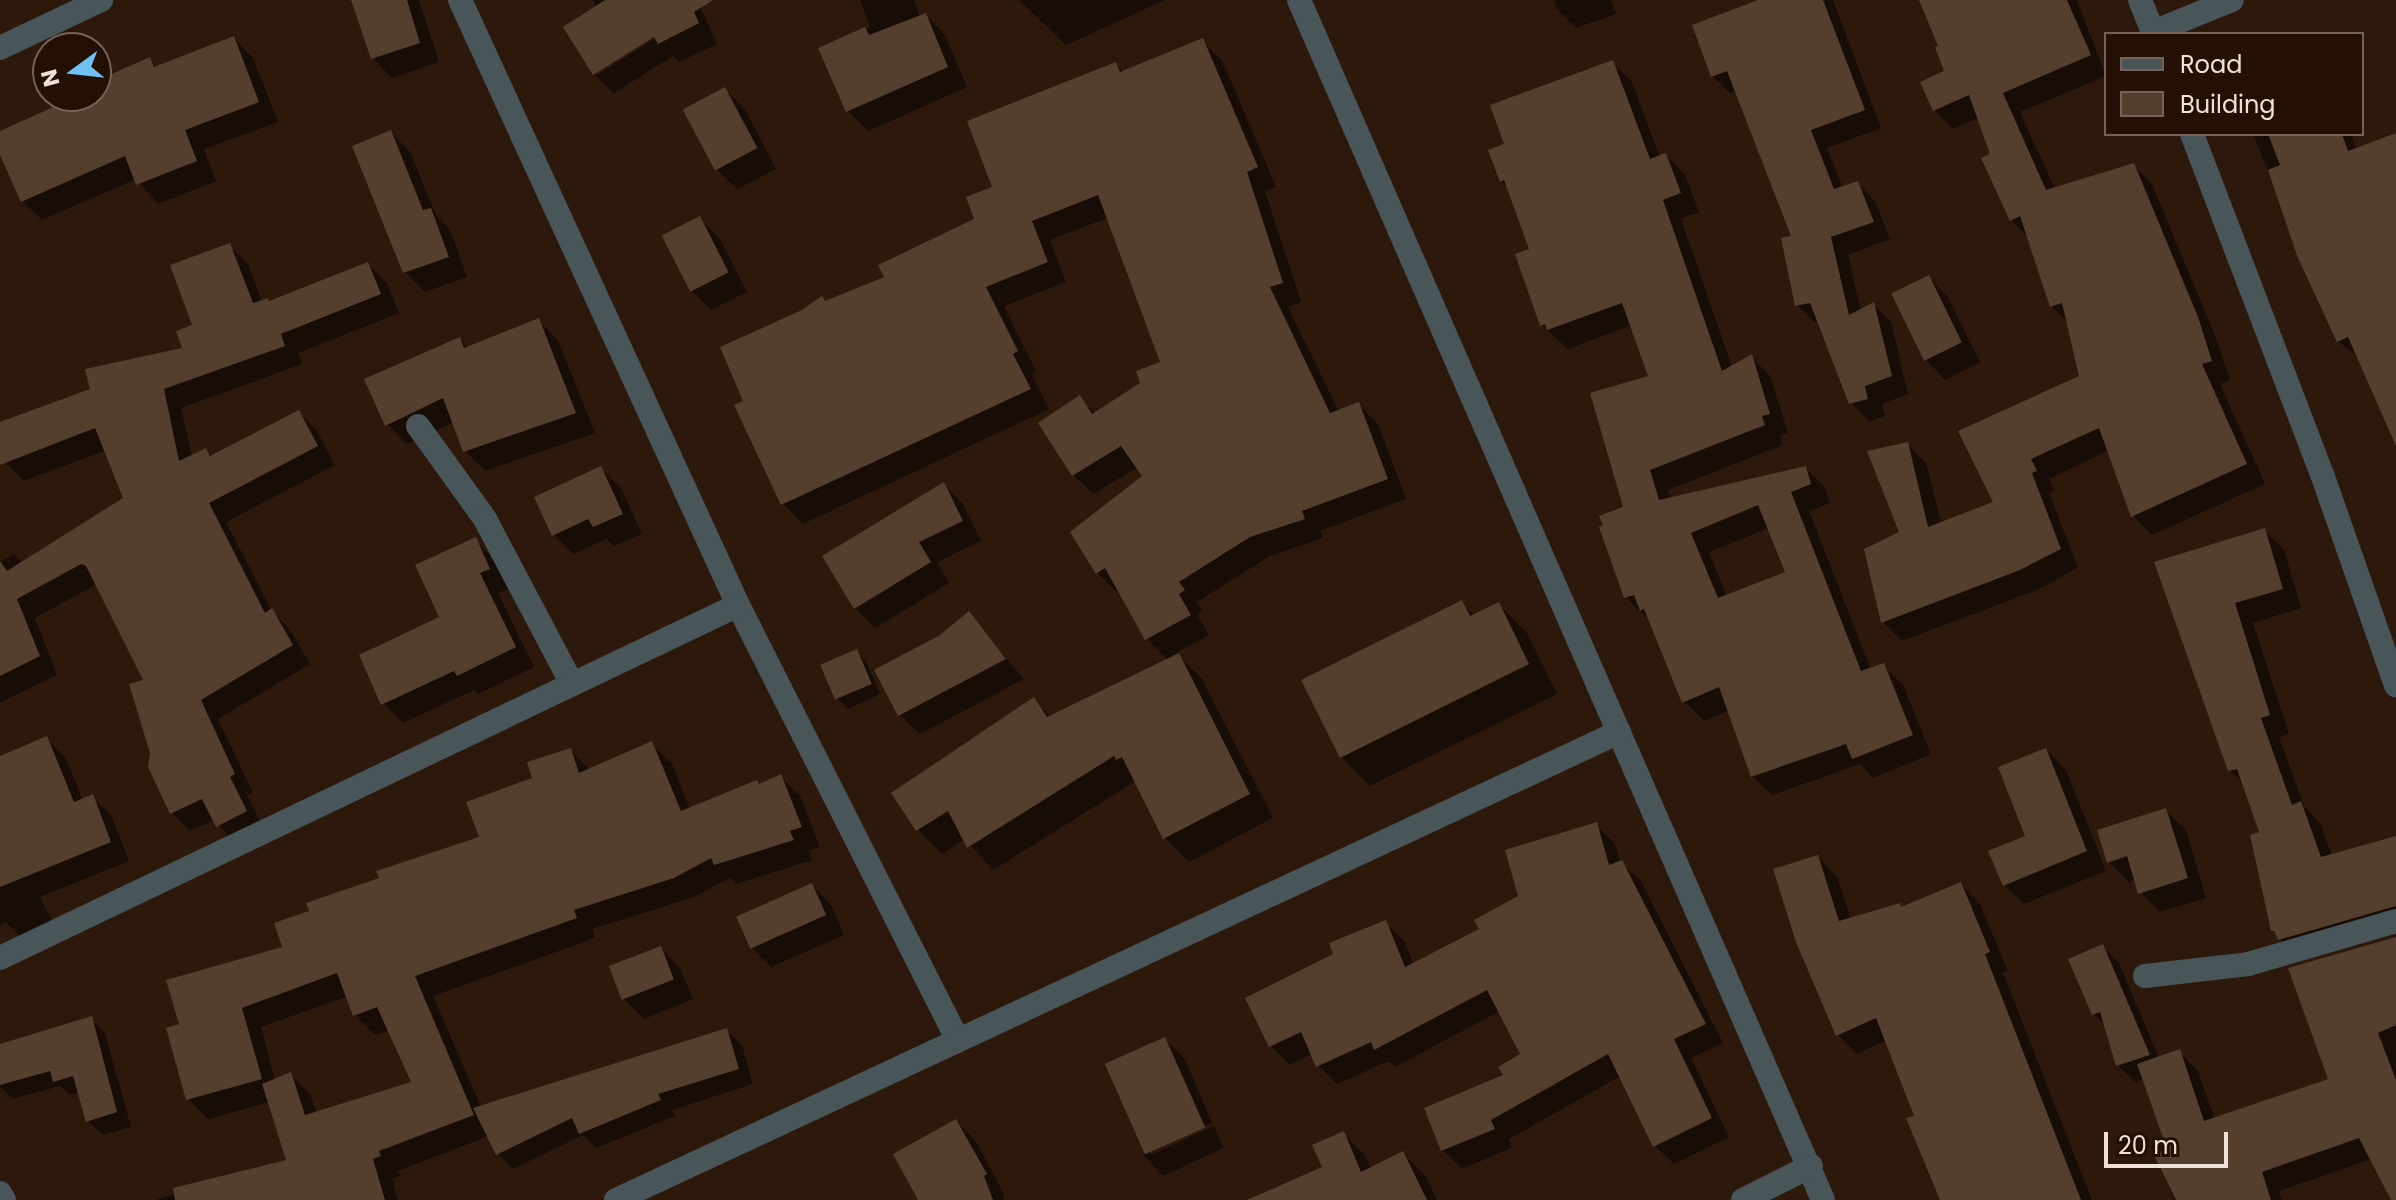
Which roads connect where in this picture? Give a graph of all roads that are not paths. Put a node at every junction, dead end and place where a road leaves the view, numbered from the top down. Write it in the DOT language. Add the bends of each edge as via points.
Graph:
graph roads {
  1 [pos="101,0"];
  2 [pos="460,0"];
  3 [pos="1299,0"];
  4 [pos="2140,0"];
  5 [pos="2232,0"];
  6 [pos="2154,32"];
  7 [pos="2156,32"];
  8 [pos="0,48"];
  9 [pos="2193,136"];
  10 [pos="418,426"];
  11 [pos="738,605"];
  12 [pos="572,684"];
  13 [pos="2396,685"];
  14 [pos="1619,732"];
  15 [pos="2396,921"];
  16 [pos="0,958"];
  17 [pos="2145,976"];
  18 [pos="957,1039"];
  19 [pos="1811,1166"];
  20 [pos="0,1193"];
  21 [pos="4,1200"];
  22 [pos="616,1200"];
  23 [pos="1743,1200"];
  24 [pos="1823,1200"];
  1 -- 8 [label="street"];
  2 -- 11 [label="street"];
  3 -- 14 [label="street"];
  4 -- 6 [label="street"];
  5 -- 7 [label="street"];
  9 -- 13 [label="street"];
  10 -- 12 [label="street" via="485,519"];
  11 -- 12 [label="street"];
  11 -- 18 [label="street"];
  12 -- 16 [label="street"];
  14 -- 18 [label="street"];
  14 -- 19 [label="street"];
  15 -- 17 [label="street" via="2248,964"];
  18 -- 22 [label="street"];
  19 -- 23 [label="street"];
  19 -- 24 [label="street"];
  20 -- 21 [label="street"];
}
